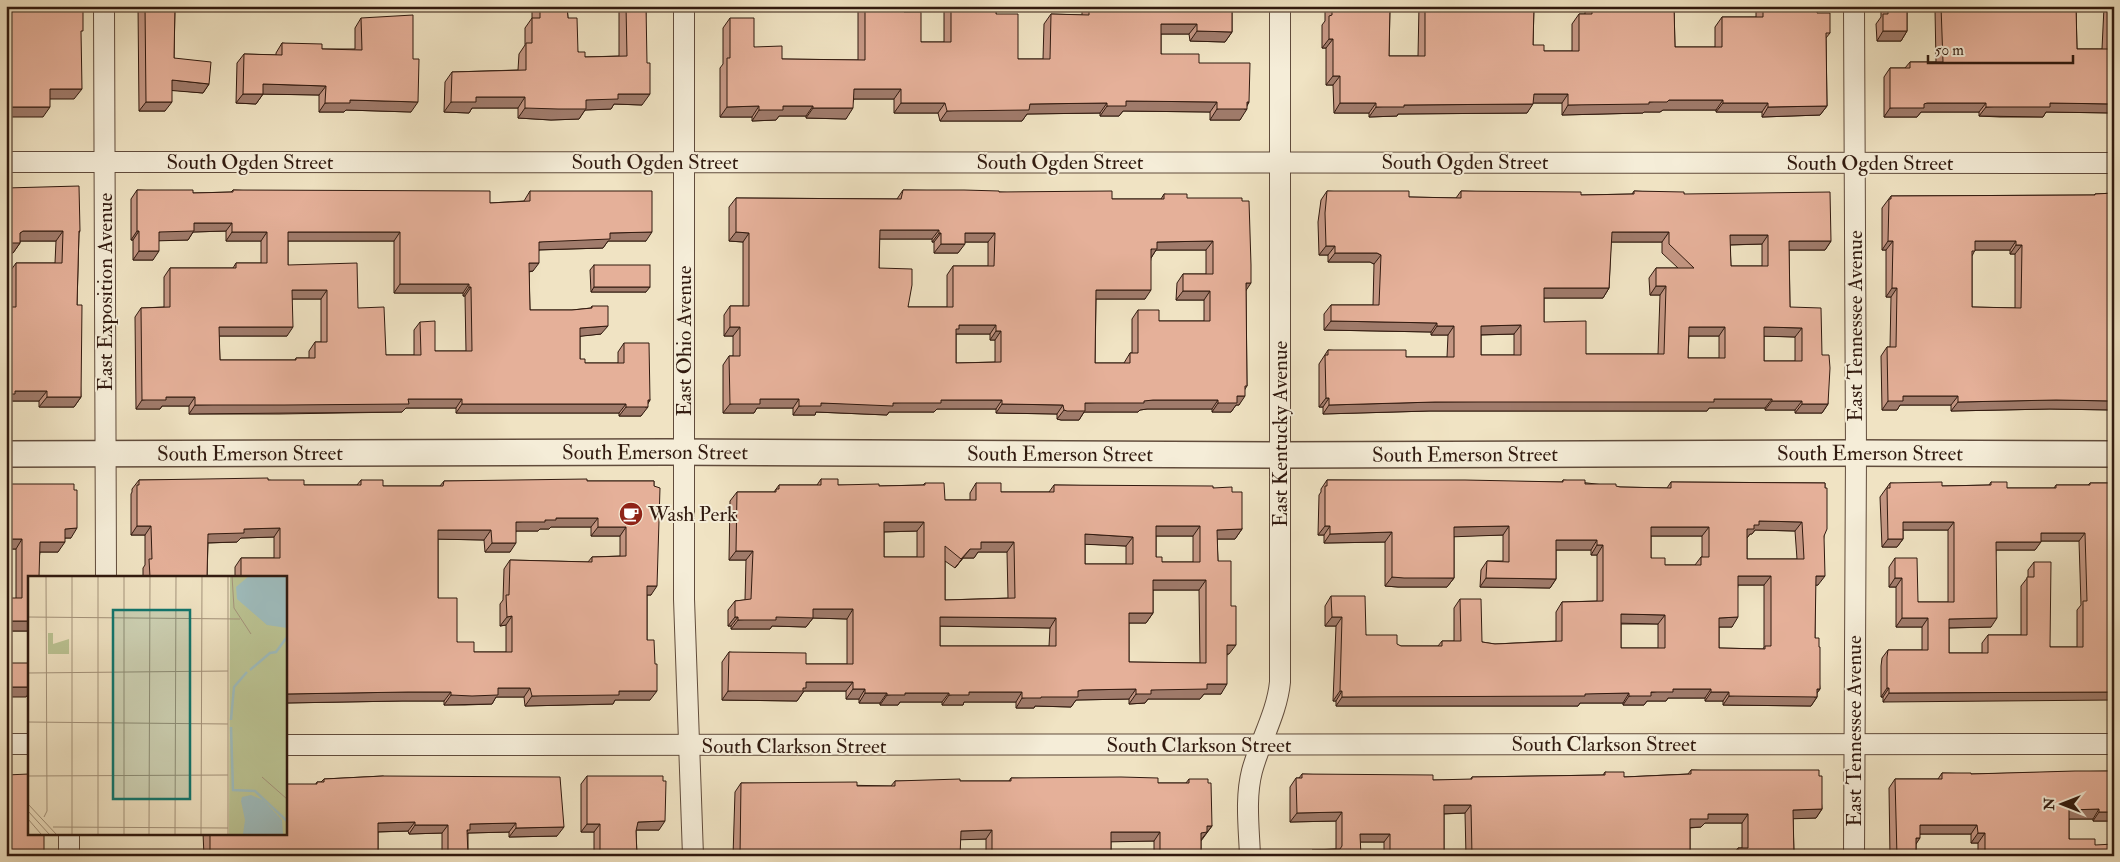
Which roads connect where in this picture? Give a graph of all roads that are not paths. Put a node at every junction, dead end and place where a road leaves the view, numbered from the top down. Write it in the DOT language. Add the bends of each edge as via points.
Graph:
graph roads {
  1 [pos="104,6"];
  2 [pos="684,6"];
  3 [pos="1280,6"];
  4 [pos="1854,6"];
  5 [pos="6,162"];
  6 [pos="104,162"];
  7 [pos="684,162"];
  8 [pos="1281,162"];
  9 [pos="1854,163"];
  10 [pos="2114,163"];
  11 [pos="683,452"];
  12 [pos="1856,452"];
  13 [pos="6,454"];
  14 [pos="106,454"];
  15 [pos="2114,454"];
  16 [pos="1279,455"];
  17 [pos="106,576"];
  18 [pos="1853,743"];
  19 [pos="6,744"];
  20 [pos="28,744"];
  21 [pos="2114,744"];
  22 [pos="286,745"];
  23 [pos="1261,745"];
  24 [pos="688,746"];
  25 [pos="69,834"];
  26 [pos="70,856"];
  27 [pos="692,856"];
  28 [pos="1250,856"];
  29 [pos="1854,856"];
  1 -- 6 [label="street, East Exposition Avenue"];
  2 -- 7 [label="street, East Ohio Avenue"];
  3 -- 8 [label="street, East Kentucky Avenue"];
  4 -- 9 [label="street, East Tennessee Avenue"];
  5 -- 6 [label="street, South Ogden Street"];
  6 -- 7 [label="street, South Ogden Street"];
  6 -- 14 [label="street, East Exposition Avenue"];
  7 -- 8 [label="street, South Ogden Street"];
  7 -- 11 [label="street, East Ohio Avenue"];
  8 -- 9 [label="street, South Ogden Street"];
  8 -- 16 [label="street, East Kentucky Avenue"];
  9 -- 10 [label="street, South Ogden Street"];
  9 -- 12 [label="street, East Tennessee Avenue"];
  11 -- 14 [label="street, South Emerson Street"];
  11 -- 16 [label="street, South Emerson Street"];
  11 -- 24 [label="street, East Ohio Avenue"];
  12 -- 15 [label="street, South Emerson Street"];
  12 -- 16 [label="street, South Emerson Street"];
  12 -- 18 [label="street, East Tennessee Avenue"];
  13 -- 14 [label="street, South Emerson Street"];
  14 -- 17 [label="street, East Exposition Avenue"];
  16 -- 23 [label="street, East Kentucky Avenue" via="1280,682 1276,704"];
  18 -- 21 [label="street, South Clarkson Street"];
  18 -- 23 [label="street, South Clarkson Street"];
  18 -- 29 [label="street, East Tennessee Avenue"];
  19 -- 20 [label="street"];
  22 -- 24 [label="street, South Clarkson Street"];
  23 -- 24 [label="street, South Clarkson Street"];
  23 -- 28 [label="street, East Kentucky Avenue" via="1250,784"];
  24 -- 27 [label="street, East Ohio Avenue"];
  25 -- 26 [label="street"];
}
